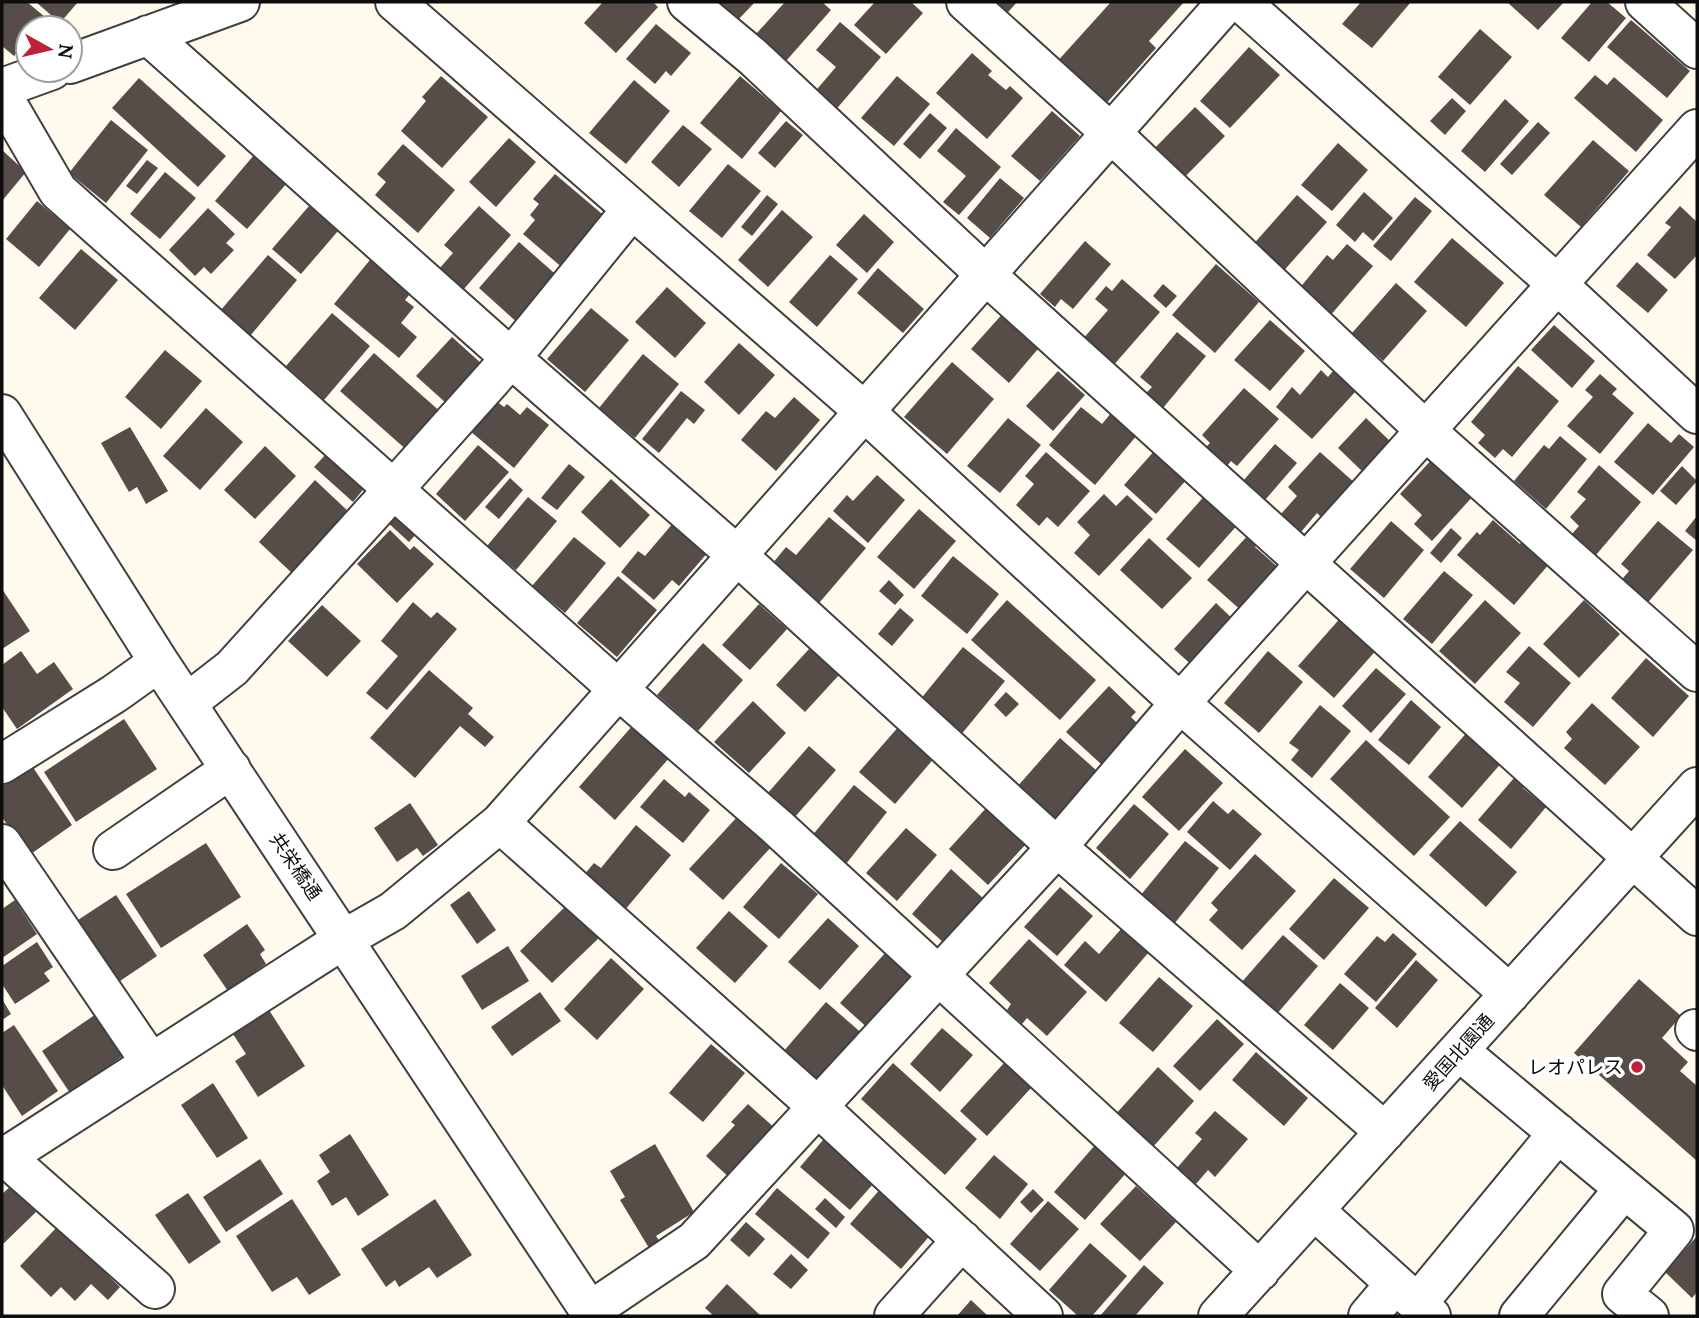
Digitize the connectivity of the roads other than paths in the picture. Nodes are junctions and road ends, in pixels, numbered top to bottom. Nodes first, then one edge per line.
1 (240, 2) edge
2 (395, 2) edge
3 (687, 2) edge
4 (966, 2) edge
5 (1227, 2) edge
6 (1241, 2) edge
7 (1645, 2) edge
8 (148, 35) junction
9 (1697, 49) edge
10 (84, 59) edge
11 (2, 94) edge
12 (1697, 129) edge
13 (1111, 133) junction
14 (632, 209) junction
15 (986, 275) junction
16 (1558, 285) junction
17 (511, 358) junction
18 (865, 412) junction
19 (2, 414) edge
20 (1697, 414) edge
21 (1425, 430) junction
22 (393, 490) junction
23 (738, 556) junction
24 (1306, 564) junction
25 (159, 662) junction
26 (1697, 671) edge
27 (619, 690) junction
28 (187, 703) junction
29 (1180, 703) junction
30 (2, 764) edge
31 (231, 769) junction
32 (1697, 787) edge
33 (500, 823) junction
34 (2, 844) edge
35 (1057, 846) junction
36 (113, 850) dead end
37 (1633, 858) junction
38 (1697, 916) edge
39 (344, 939) junction
40 (939, 975) junction
41 (1510, 994) junction
42 (1459, 1051) junction
43 (151, 1063) junction
44 (818, 1107) junction
45 (1385, 1132) junction
46 (1558, 1133) junction
47 (4, 1155) edge
48 (1624, 1189) junction
49 (1314, 1210) junction
50 (962, 1240) junction
51 (1260, 1271) junction
52 (155, 1289) dead end
53 (1414, 1301) edge
54 (1624, 1309) edge
55 (592, 1313) edge
56 (894, 1316) edge
57 (1043, 1316) edge
58 (1218, 1316) edge
59 (1368, 1316) edge
60 (1519, 1316) edge

1 - 8 street
2 - 14 street
3 - 15 street
4 - 13 street
5 - 13 street
6 - 16 street
7 - 9 street
8 - 10 street
8 - 17 street
11 - 22 street
12 - 16 street
13 - 15 street
13 - 21 street
14 - 17 street
14 - 18 street
15 - 18 street
15 - 24 street
16 - 20 street
16 - 21 street
17 - 22 street
17 - 23 street
18 - 23 street
18 - 29 street
19 - 25 street, 共栄橋通
21 - 24 street
21 - 26 street
22 - 27 street
22 - 28 street
23 - 27 street
23 - 35 street
24 - 29 street
24 - 37 street
25 - 28 street, 共栄橋通
25 - 30 street
27 - 33 street
27 - 40 street
28 - 31 street, 共栄橋通
29 - 35 street
29 - 41 street
31 - 36 street
31 - 39 street, 共栄橋通
32 - 37 street, 愛国北園通
33 - 39 street
33 - 44 street
34 - 43 street
35 - 40 street
35 - 45 street
37 - 38 street
37 - 41 street, 愛国北園通
39 - 43 street
39 - 55 street, 共栄橋通
40 - 44 street
40 - 51 street
41 - 42 street, 愛国北園通
42 - 45 street, 愛国北園通
42 - 46 street
43 - 47 street
44 - 50 street
44 - 55 street
45 - 49 street, 愛国北園通
46 - 48 street
46 - 53 street
47 - 52 street
48 - 54 street
48 - 60 street
49 - 51 street, 愛国北園通
49 - 53 street
50 - 56 street
50 - 57 street
51 - 58 street, 愛国北園通
53 - 59 street

